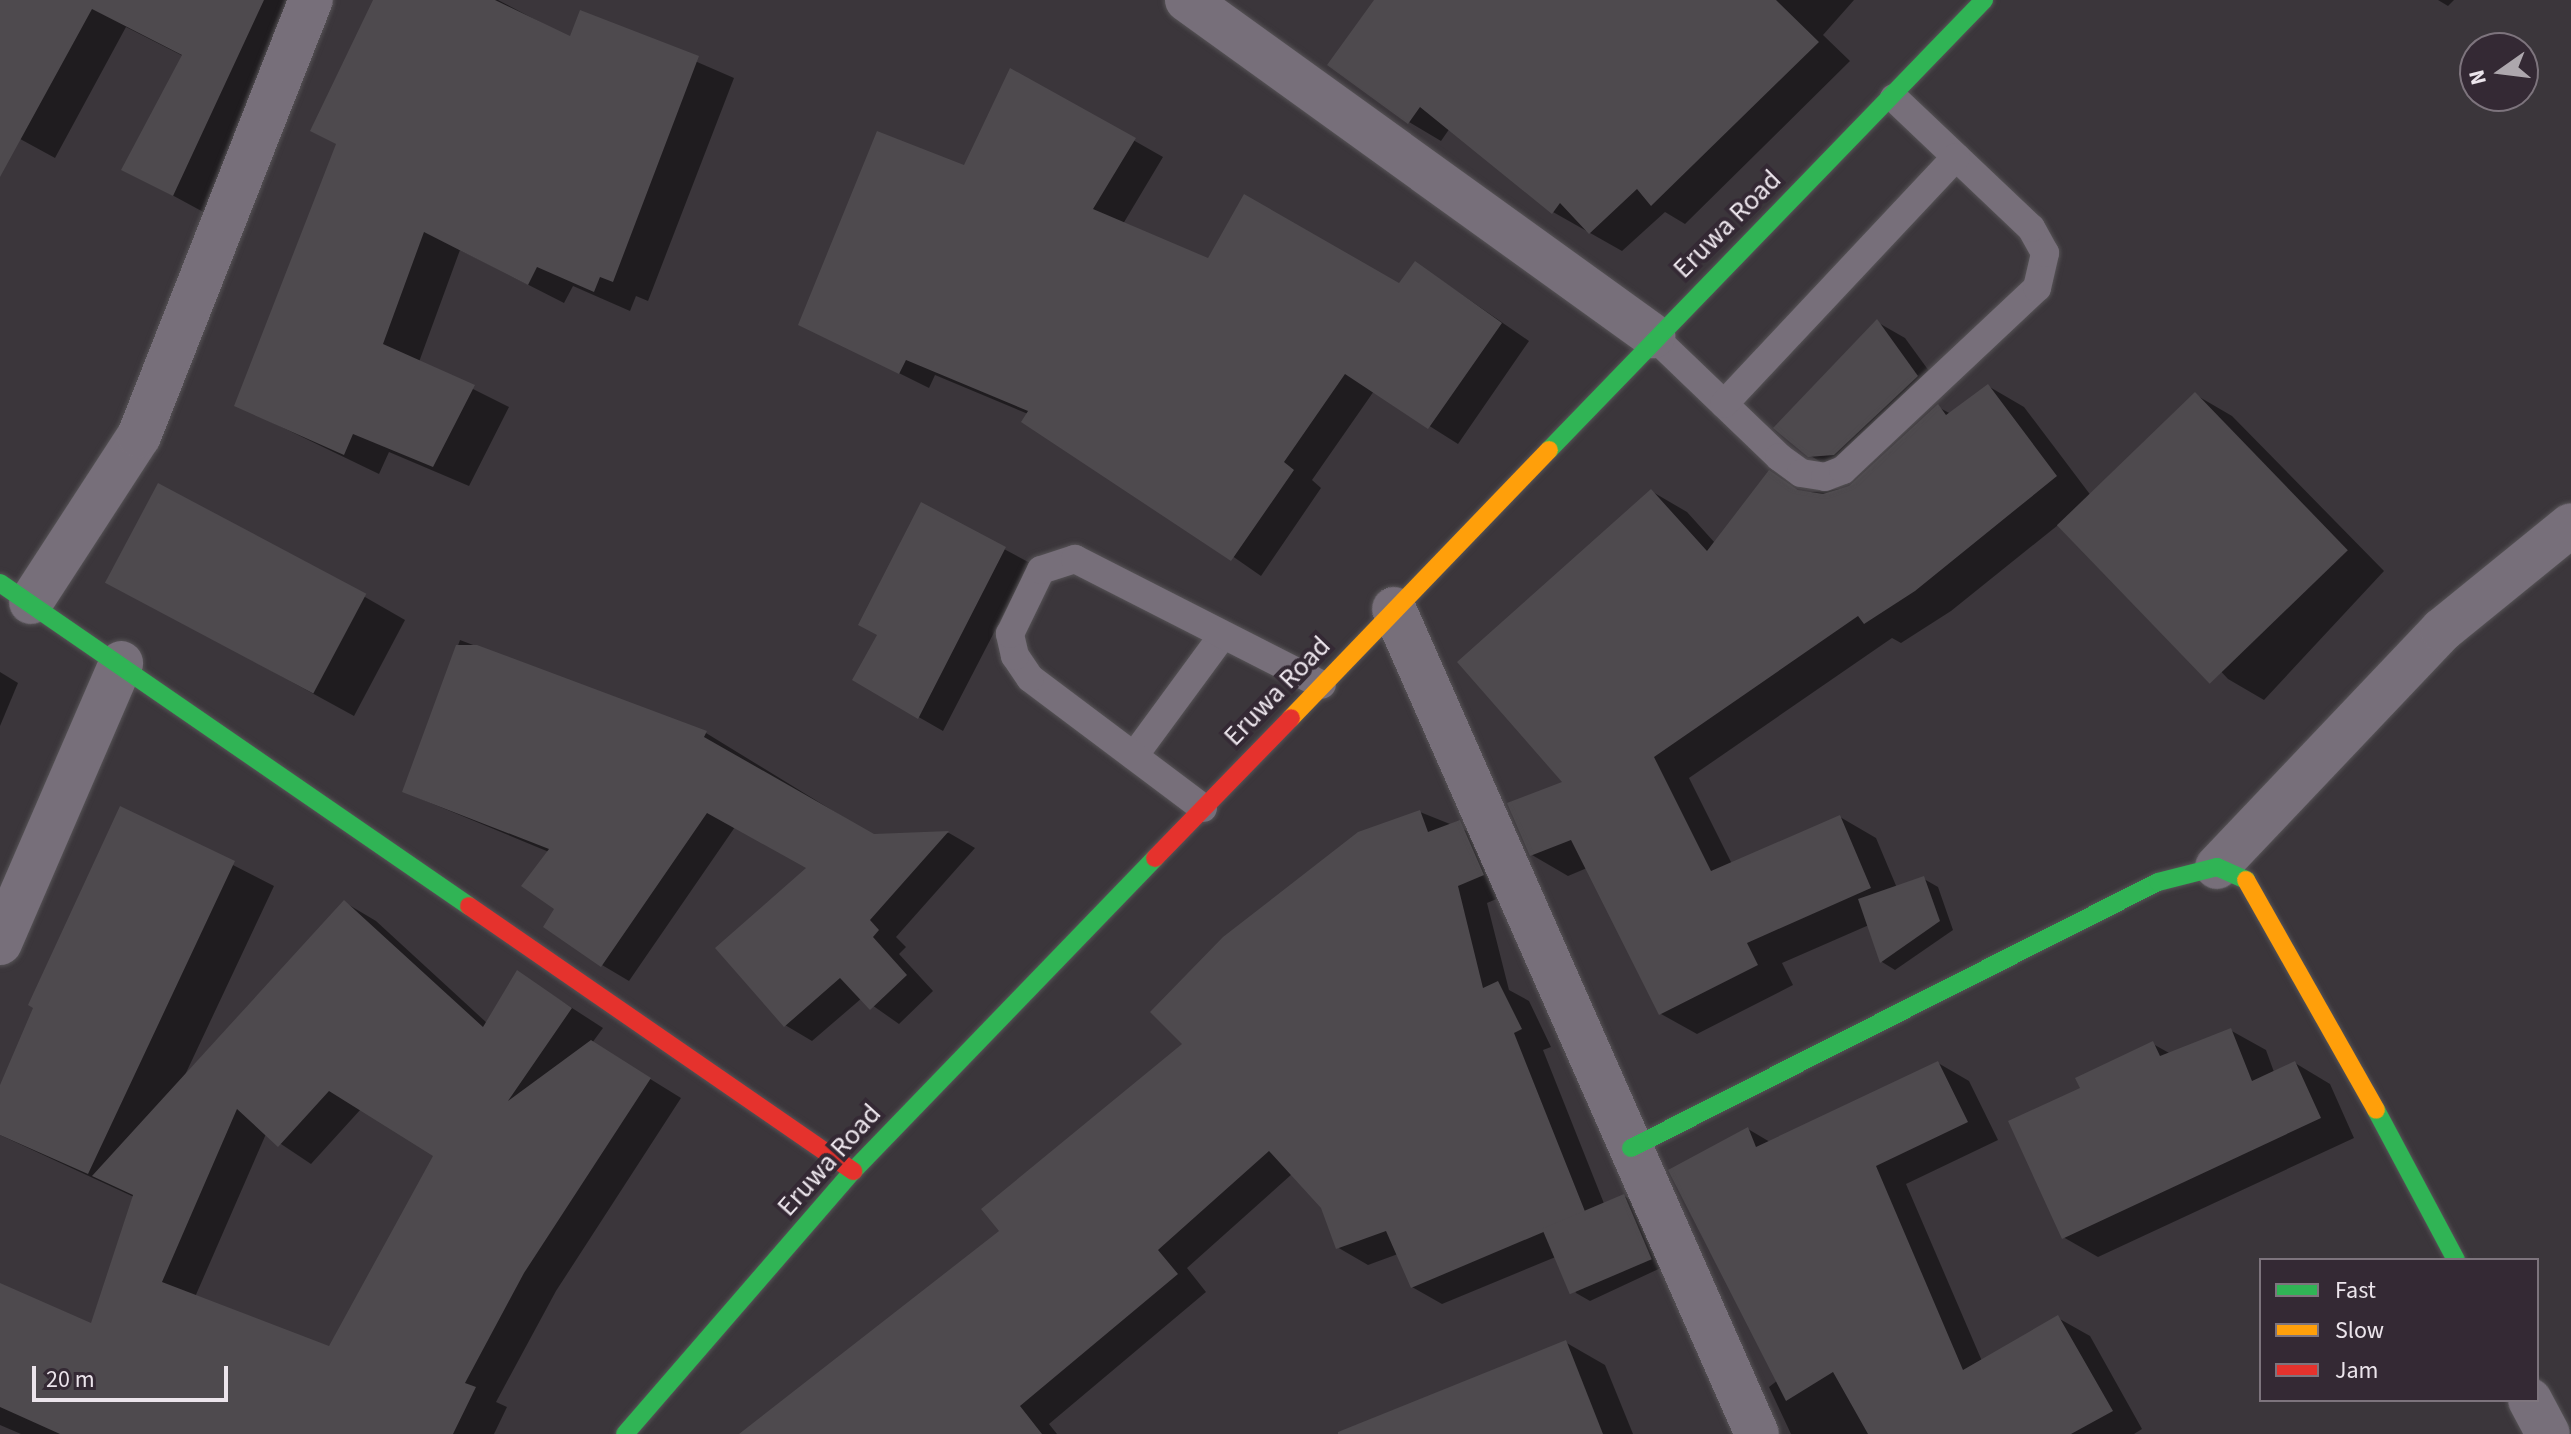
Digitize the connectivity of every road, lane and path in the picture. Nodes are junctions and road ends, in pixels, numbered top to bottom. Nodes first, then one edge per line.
1 (311, 0) edge
2 (1187, 0) edge
3 (1984, 0) edge
4 (1894, 98) junction
5 (1956, 157) junction
6 (1653, 336) junction
7 (1724, 404) junction
8 (2571, 525) edge
9 (16, 593) edge
10 (1394, 609) junction
11 (1223, 635) junction
12 (121, 663) junction
13 (1322, 685) junction
14 (1134, 756) junction
15 (1203, 808) junction
16 (2217, 867) junction
17 (0, 943) edge
18 (1631, 1148) junction
19 (853, 1171) junction
20 (2455, 1258) edge
21 (2531, 1402) edge
22 (625, 1434) edge
23 (1757, 1434) edge
24 (2548, 1434) edge

1 - 9 street
2 - 6 street
3 - 4 street, Eruwa Road
4 - 5 lane
4 - 6 street, Eruwa Road
5 - 7 lane
5 - 7 lane
6 - 7 lane
6 - 10 street, Eruwa Road
8 - 16 street
9 - 12 street
10 - 13 street, Eruwa Road
10 - 18 street
11 - 13 lane
11 - 14 lane
11 - 14 lane
12 - 17 street
12 - 19 street
13 - 15 street, Eruwa Road
14 - 15 lane
15 - 19 street, Eruwa Road
16 - 18 street
16 - 20 street
18 - 23 street
19 - 22 street, Eruwa Road
21 - 24 street

